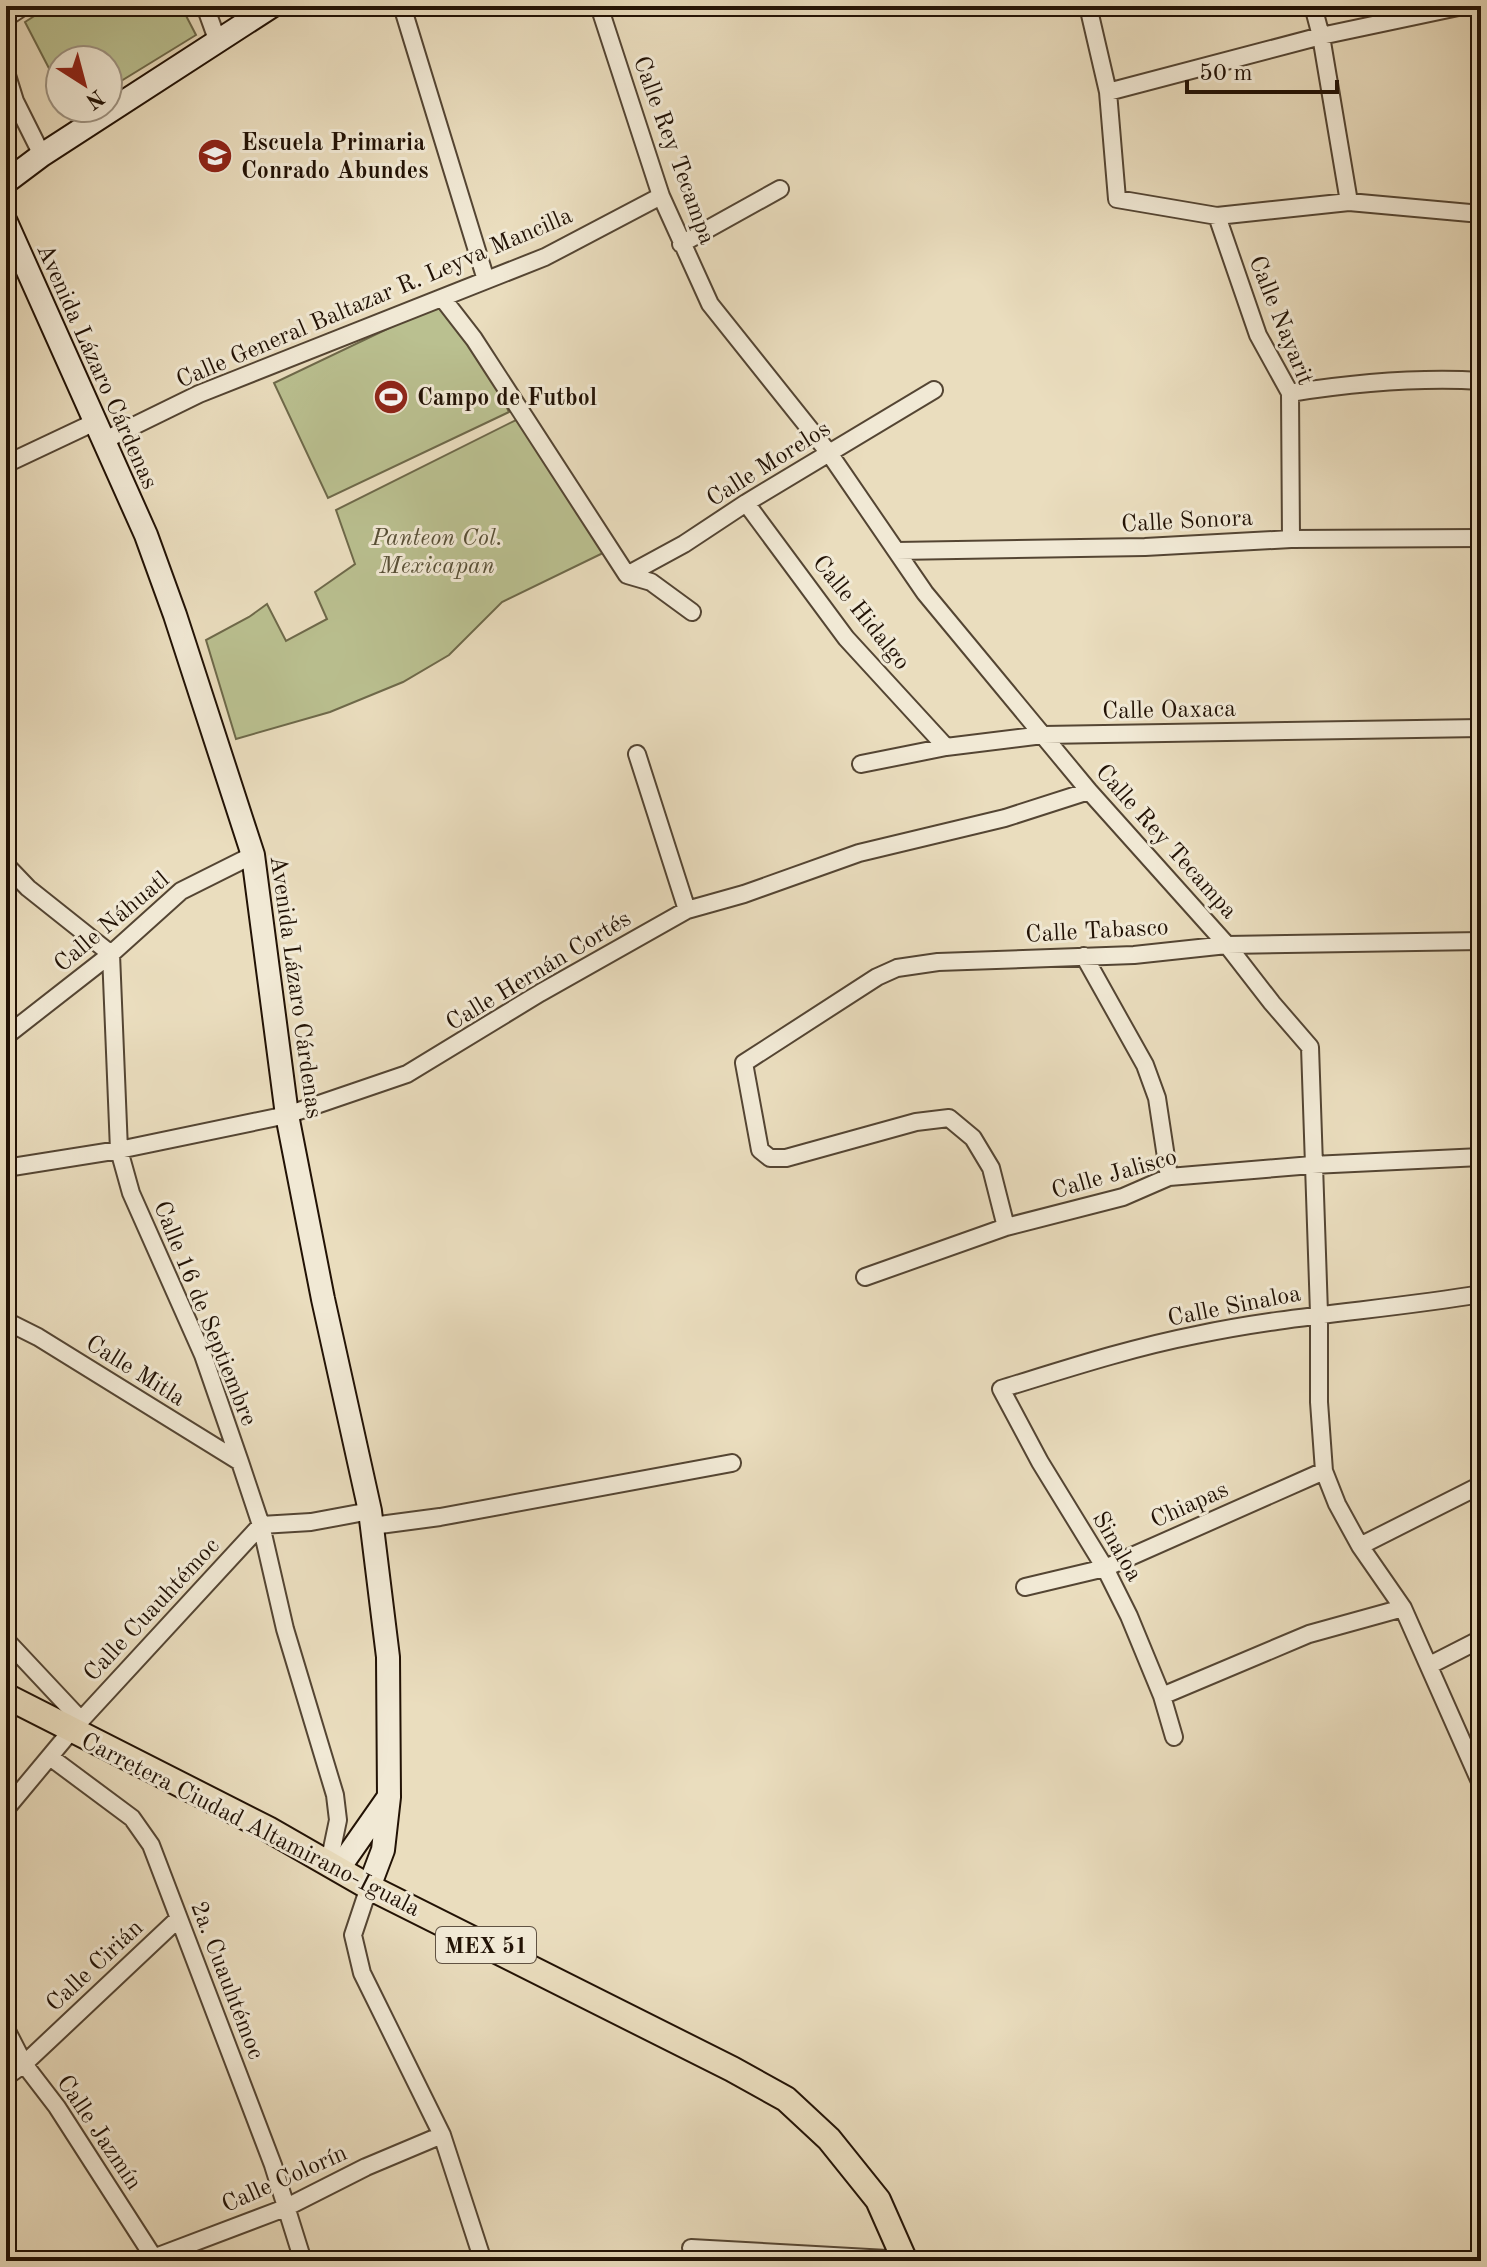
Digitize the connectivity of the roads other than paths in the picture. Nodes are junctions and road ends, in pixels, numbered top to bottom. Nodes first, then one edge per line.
1 (24, 6) edge
2 (205, 6) edge
3 (272, 6) edge
4 (402, 6) edge
5 (599, 6) edge
6 (1088, 6) edge
7 (1313, 6) edge
8 (1463, 6) edge
9 (6, 18) edge
10 (1321, 36) junction
11 (218, 42) junction
12 (6, 72) edge
13 (1108, 92) junction
14 (42, 155) junction
15 (6, 182) edge
16 (780, 189) dead end
17 (661, 196) junction
18 (1349, 202) junction
19 (1481, 214) edge
20 (1217, 216) junction
21 (6, 222) edge
22 (681, 244) junction
23 (486, 280) junction
24 (443, 299) junction
25 (1481, 381) edge
26 (934, 390) dead end
27 (1290, 393) junction
28 (100, 431) junction
29 (829, 453) junction
30 (6, 464) edge
31 (746, 503) junction
32 (1481, 538) edge
33 (1291, 539) junction
34 (896, 551) junction
35 (627, 575) junction
36 (692, 612) dead end
37 (1481, 728) edge
38 (1043, 735) junction
39 (946, 747) junction
40 (637, 754) dead end
41 (861, 764) dead end
42 (1089, 791) junction
43 (253, 855) junction
44 (6, 865) edge
45 (687, 910) junction
46 (1481, 941) edge
47 (1227, 945) junction
48 (111, 954) junction
49 (1084, 956) junction
50 (6, 1036) edge
51 (287, 1115) junction
52 (119, 1150) junction
53 (1481, 1157) edge
54 (1312, 1165) junction
55 (6, 1168) edge
56 (1169, 1177) junction
57 (1006, 1227) junction
58 (865, 1277) dead end
59 (1481, 1294) edge
60 (1319, 1313) junction
61 (6, 1321) edge
62 (1001, 1389) joint
63 (240, 1462) junction
64 (732, 1463) dead end
65 (1324, 1471) junction
66 (1481, 1485) edge
67 (371, 1519) junction
68 (261, 1525) junction
69 (1360, 1546) junction
70 (1105, 1568) junction
71 (1025, 1587) dead end
72 (1403, 1608) junction
73 (1481, 1639) edge
74 (6, 1640) edge
75 (1430, 1665) junction
76 (6, 1696) edge
77 (1162, 1696) junction
78 (76, 1726) junction
79 (1174, 1737) dead end
80 (50, 1757) junction
81 (1481, 1784) edge
82 (389, 1797) junction
83 (6, 1809) edge
84 (334, 1866) junction
85 (369, 1887) junction
86 (178, 1919) junction
87 (6, 2029) edge
88 (24, 2064) junction
89 (6, 2077) edge
90 (442, 2135) junction
91 (285, 2208) junction
92 (691, 2248) dead end
93 (152, 2260) edge
94 (303, 2261) edge
95 (483, 2261) edge
96 (905, 2261) edge

1 - 9 street
2 - 11 street
3 - 11 main road
4 - 23 street
5 - 17 street, Calle Rey Tecampa
6 - 13 street
7 - 10 street
8 - 10 street
10 - 13 street
10 - 18 street
11 - 14 main road
12 - 14 street
13 - 20 street
14 - 15 main road
16 - 22 street
17 - 22 street, Calle Rey Tecampa
17 - 23 street, Calle General Baltazar R. Leyva Mancilla
18 - 19 street
18 - 20 street
20 - 27 street, Calle Nayarit
21 - 28 main road, Avenida Lázaro Cárdenas
22 - 29 street, Calle Rey Tecampa
23 - 24 street, Calle General Baltazar R. Leyva Mancilla
24 - 28 street, Calle General Baltazar R. Leyva Mancilla
24 - 35 street
25 - 27 street
26 - 29 street, Calle Morelos
27 - 33 street, Calle Nayarit
28 - 30 street, Calle General Baltazar R. Leyva Mancilla
28 - 43 main road, Avenida Lázaro Cárdenas
29 - 31 street, Calle Morelos
29 - 34 street, Calle Rey Tecampa
31 - 35 street, Calle Morelos
31 - 39 street, Calle Hidalgo
32 - 33 street, Calle Sonora
33 - 34 street, Calle Sonora
34 - 38 street, Calle Rey Tecampa
35 - 36 street
37 - 38 street, Calle Oaxaca
38 - 39 street, Calle Oaxaca
38 - 42 street, Calle Rey Tecampa
39 - 41 street, Calle Oaxaca
40 - 45 street
42 - 45 street, Calle Hernán Cortés
42 - 47 street, Calle Rey Tecampa
43 - 48 street, Calle Náhuatl
43 - 51 main road, Avenida Lázaro Cárdenas
44 - 48 street
45 - 51 street, Calle Hernán Cortés
46 - 47 street, Calle Tabasco
47 - 49 street, Calle Tabasco
47 - 54 street, Calle Rey Tecampa
48 - 50 street, Calle Náhuatl
48 - 52 street, Calle 16 de Septiembre
49 - 56 street
49 - 57 street, Calle Tabasco
51 - 52 street, Calle Hernán Cortés
51 - 67 main road, Avenida Lázaro Cárdenas
52 - 55 street, Calle Hernán Cortés
52 - 63 street, Calle 16 de Septiembre
53 - 54 street, Calle Jalisco
54 - 56 street, Calle Jalisco
54 - 60 street, Calle Rey Tecampa
56 - 57 street, Calle Jalisco
57 - 58 street, Calle Jalisco
59 - 60 street, Calle Sinaloa
60 - 62 street, Calle Sinaloa
60 - 65 street, Calle Rey Tecampa
61 - 63 street, Calle Mitla
62 - 70 street, Sinaloa
63 - 68 street, Calle 16 de Septiembre
64 - 67 street
65 - 69 street, Calle Rey Tecampa
65 - 70 street, Chiapas
66 - 69 street
67 - 68 street
67 - 82 main road, Avenida Lázaro Cárdenas
68 - 78 street, Calle Cuauhtémoc
68 - 84 street, Calle 16 de Septiembre
69 - 72 street, Calle Rey Tecampa
70 - 71 street, Chiapas
70 - 77 street, Sinaloa
72 - 75 street, Calle Rey Tecampa
72 - 77 street
73 - 75 street
74 - 78 street
75 - 81 street, Calle Rey Tecampa
76 - 78 main road, Carretera Ciudad Altamirano-Iguala / MEX 51
77 - 79 street, Sinaloa
78 - 80 street, Calle Cuauhtémoc
78 - 84 main road, Carretera Ciudad Altamirano-Iguala / MEX 51
80 - 83 street, Calle Cuauhtémoc
80 - 86 street, 2a. Cuauhtémoc
82 - 84 main road
82 - 85 main road, Avenida Lázaro Cárdenas
84 - 85 main road, Carretera Ciudad Altamirano-Iguala / MEX 51
85 - 90 street
85 - 96 main road, Carretera Ciudad Altamirano-Iguala / MEX 51
86 - 88 street, Calle Cirián
86 - 91 street, 2a. Cuauhtémoc
87 - 88 street, Calle Jazmín
88 - 89 street, Calle Cirián
88 - 93 street, Calle Jazmín
90 - 91 street, Calle Colorín
90 - 95 street
91 - 93 street, Calle Colorín
91 - 94 street, 2a. Cuauhtémoc
92 - 96 street

